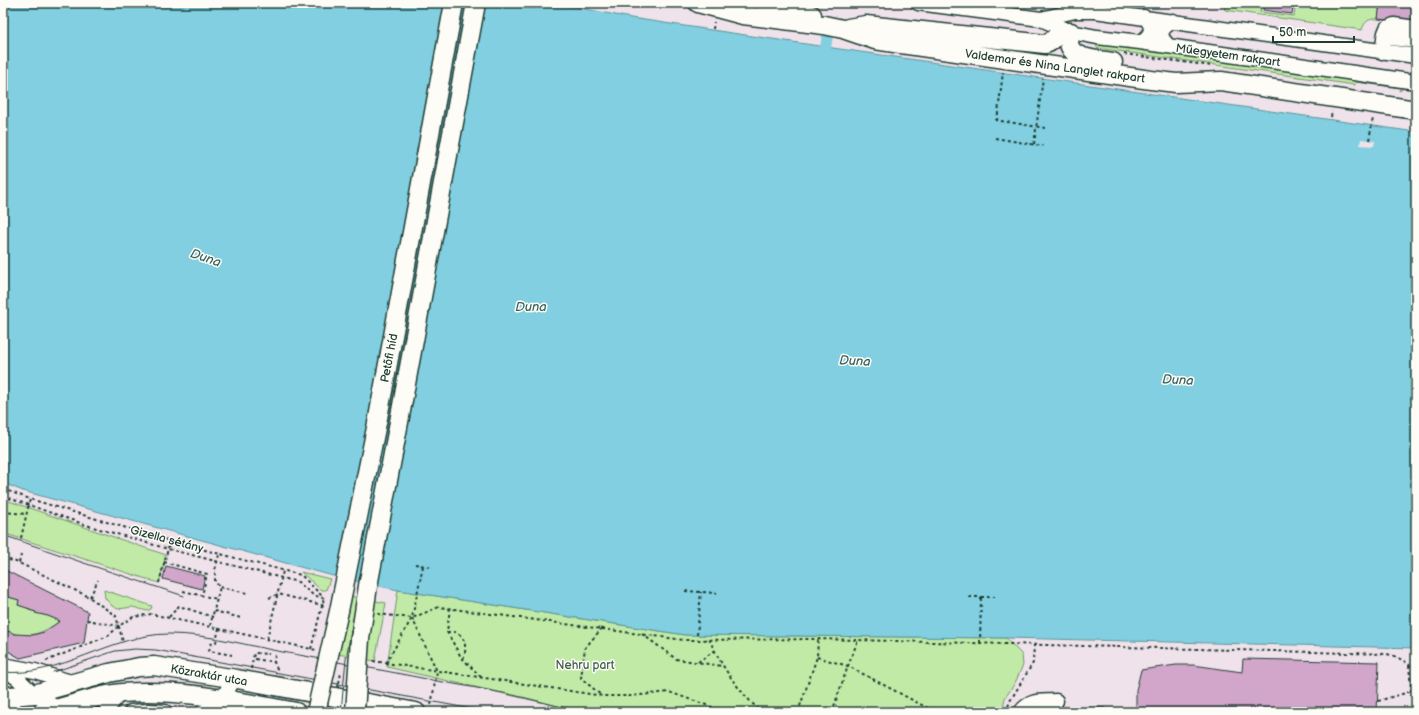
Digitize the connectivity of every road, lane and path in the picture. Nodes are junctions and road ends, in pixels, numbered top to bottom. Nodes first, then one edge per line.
1 (454, 3) edge
2 (476, 3) edge
3 (698, 3) edge
4 (766, 3) edge
5 (918, 3) edge
6 (942, 5) edge
7 (1076, 7) edge
8 (1144, 17) junction
9 (1041, 20) junction
10 (1173, 21) junction
11 (1416, 28) edge
12 (843, 29) junction
13 (1072, 32) junction
14 (1384, 37) junction
15 (1416, 41) edge
16 (1140, 42) junction
17 (1169, 46) junction
18 (1382, 52) junction
19 (1416, 56) edge
20 (1004, 68) dead end
21 (1044, 72) dead end
22 (1221, 81) junction
23 (1416, 82) edge
24 (1416, 110) edge
25 (1374, 112) dead end
26 (1036, 126) junction
27 (1045, 128) dead end
28 (994, 138) dead end
29 (1370, 140) dead end
30 (1034, 144) junction
31 (1042, 146) dead end
32 (3, 489) edge
33 (3, 496) edge
34 (30, 499) junction
35 (29, 505) junction
36 (3, 512) edge
37 (26, 514) junction
38 (21, 538) dead end
39 (170, 541) junction
40 (168, 549) junction
41 (21, 555) dead end
42 (219, 555) junction
43 (3, 558) edge
44 (164, 562) junction
45 (218, 562) junction
46 (19, 563) junction
47 (160, 564) dead end
48 (415, 564) dead end
49 (163, 565) junction
50 (423, 566) junction
51 (430, 567) dead end
52 (283, 571) junction
53 (282, 578) junction
54 (98, 580) dead end
55 (159, 583) dead end
56 (220, 587) junction
57 (183, 591) dead end
58 (685, 591) dead end
59 (701, 592) junction
60 (717, 593) dead end
61 (247, 594) dead end
62 (278, 594) junction
63 (202, 596) junction
64 (89, 597) junction
65 (969, 597) dead end
66 (982, 597) junction
67 (995, 597) dead end
68 (269, 598) dead end
69 (324, 598) junction
70 (217, 600) junction
71 (322, 606) junction
72 (450, 608) junction
73 (214, 610) junction
74 (169, 617) junction
75 (213, 617) junction
76 (241, 618) dead end
77 (412, 618) junction
78 (87, 620) dead end
79 (119, 626) junction
80 (219, 628) dead end
81 (602, 628) junction
82 (447, 632) junction
83 (641, 634) junction
84 (697, 635) dead end
85 (708, 639) junction
86 (818, 639) junction
87 (267, 640) dead end
88 (858, 640) junction
89 (123, 642) dead end
90 (980, 643) junction
91 (1034, 645) junction
92 (311, 649) dead end
93 (714, 651) junction
94 (270, 654) dead end
95 (232, 655) dead end
96 (275, 655) dead end
97 (817, 657) junction
98 (255, 659) dead end
99 (463, 659) junction
100 (43, 662) dead end
101 (274, 662) junction
102 (698, 662) junction
103 (386, 663) dead end
104 (1409, 664) junction
105 (3, 665) edge
106 (722, 666) junction
107 (848, 666) junction
108 (3, 668) edge
109 (437, 671) junction
110 (1416, 671) edge
111 (341, 673) dead end
112 (244, 675) junction
113 (276, 676) dead end
114 (483, 678) junction
115 (74, 683) junction
116 (338, 687) dead end
117 (1411, 690) junction
118 (1416, 690) edge
119 (120, 693) junction
120 (34, 694) junction
121 (3, 696) edge
122 (603, 696) junction
123 (1378, 700) dead end
124 (1056, 701) dead end
125 (3, 705) edge
126 (226, 706) edge
127 (256, 709) edge
128 (423, 709) edge
129 (392, 710) edge
130 (1023, 710) edge
131 (56, 711) edge
132 (15, 712) edge
133 (105, 712) edge
134 (132, 712) edge
135 (165, 712) edge
136 (203, 712) edge
137 (296, 712) edge
138 (316, 712) edge
139 (355, 712) edge
140 (726, 712) edge
141 (761, 712) edge
142 (798, 712) edge
143 (832, 712) edge
144 (935, 712) edge
145 (1006, 712) edge
146 (1413, 712) edge

1 - 138 main road, Petőfi híd, bridge
2 - 139 main road, Petőfi híd, bridge
3 - 12 main road, Valdemar és Nina Langlet rakpart
4 - 12 main road
5 - 6 street, Műegyetem rakpart
6 - 9 street, Műegyetem rakpart
7 - 8 street, Műegyetem rakpart
7 - 9 street, Műegyetem rakpart
7 - 13 street
8 - 10 street, Műegyetem rakpart
8 - 16 street
9 - 13 street, Műegyetem rakpart
10 - 17 street
10 - 18 street, Műegyetem rakpart
11 - 14 street
12 - 13 main road
12 - 22 main road, Valdemar és Nina Langlet rakpart
13 - 16 street, Műegyetem rakpart
13 - 22 main road
14 - 15 street
14 - 18 street
16 - 17 street, Műegyetem rakpart
17 - 23 street, Műegyetem rakpart
18 - 19 street, Műegyetem rakpart
20 - 26 path
21 - 26 path
22 - 24 main road, Valdemar és Nina Langlet rakpart
25 - 29 path
26 - 27 path
26 - 30 path
28 - 30 path
30 - 31 path
32 - 34 path
33 - 35 path, Gizella sétány
34 - 35 path
34 - 39 path
35 - 37 path
35 - 40 path, Gizella sétány
36 - 37 path
37 - 38 path
39 - 40 path
39 - 42 path
40 - 44 path
40 - 45 path, Gizella sétány
41 - 46 path
42 - 45 path
42 - 52 path
43 - 46 path
44 - 49 path
44 - 63 path
45 - 53 path, Gizella sétány
45 - 56 path
46 - 64 path
47 - 49 path
48 - 50 path
49 - 55 path
50 - 51 path
50 - 77 path
52 - 53 path
52 - 69 path
53 - 62 path
53 - 69 path, Gizella sétány
54 - 64 path
56 - 61 path
56 - 70 path
57 - 63 path
58 - 59 path
59 - 60 path
59 - 84 path
62 - 68 path
62 - 71 path
62 - 87 path
63 - 70 path
64 - 79 path
65 - 66 path
66 - 67 path
66 - 90 path
69 - 71 path
70 - 73 path
71 - 92 path
72 - 77 path
72 - 81 path
72 - 82 path
73 - 75 path
73 - 76 path
74 - 75 path
74 - 75 path
74 - 79 path
77 - 103 path
77 - 109 path
78 - 79 path
79 - 89 path
79 - 100 path
80 - 95 path
81 - 83 path
81 - 122 path
82 - 99 path
82 - 99 path
83 - 85 path
83 - 102 path
85 - 86 path
85 - 93 path
86 - 88 path
86 - 97 path
88 - 90 path
88 - 107 path
90 - 91 path
91 - 104 path
91 - 145 path
93 - 102 path
93 - 106 path
94 - 112 path
96 - 101 path
97 - 107 path
97 - 142 path
98 - 101 path
99 - 114 path
101 - 113 path
102 - 106 path
104 - 110 path
104 - 117 path
105 - 115 street
106 - 141 path
107 - 143 path
107 - 144 path
108 - 120 street
109 - 114 path
109 - 128 path
111 - 116 path
112 - 115 main road, Közraktár utca
112 - 126 main road
112 - 129 main road, Közraktár utca
114 - 122 path
115 - 120 main road, Közraktár utca
117 - 118 path
117 - 123 path
117 - 146 path
119 - 126 main road, Közraktár utca
119 - 131 main road, Közraktár utca
119 - 133 street
120 - 121 main road, Közraktár utca
120 - 131 street
122 - 140 path
124 - 130 street
125 - 132 main road
126 - 127 main road, Közraktár utca
126 - 136 street
127 - 137 main road, Közraktár utca
128 - 129 main road, Közraktár utca
134 - 135 street

